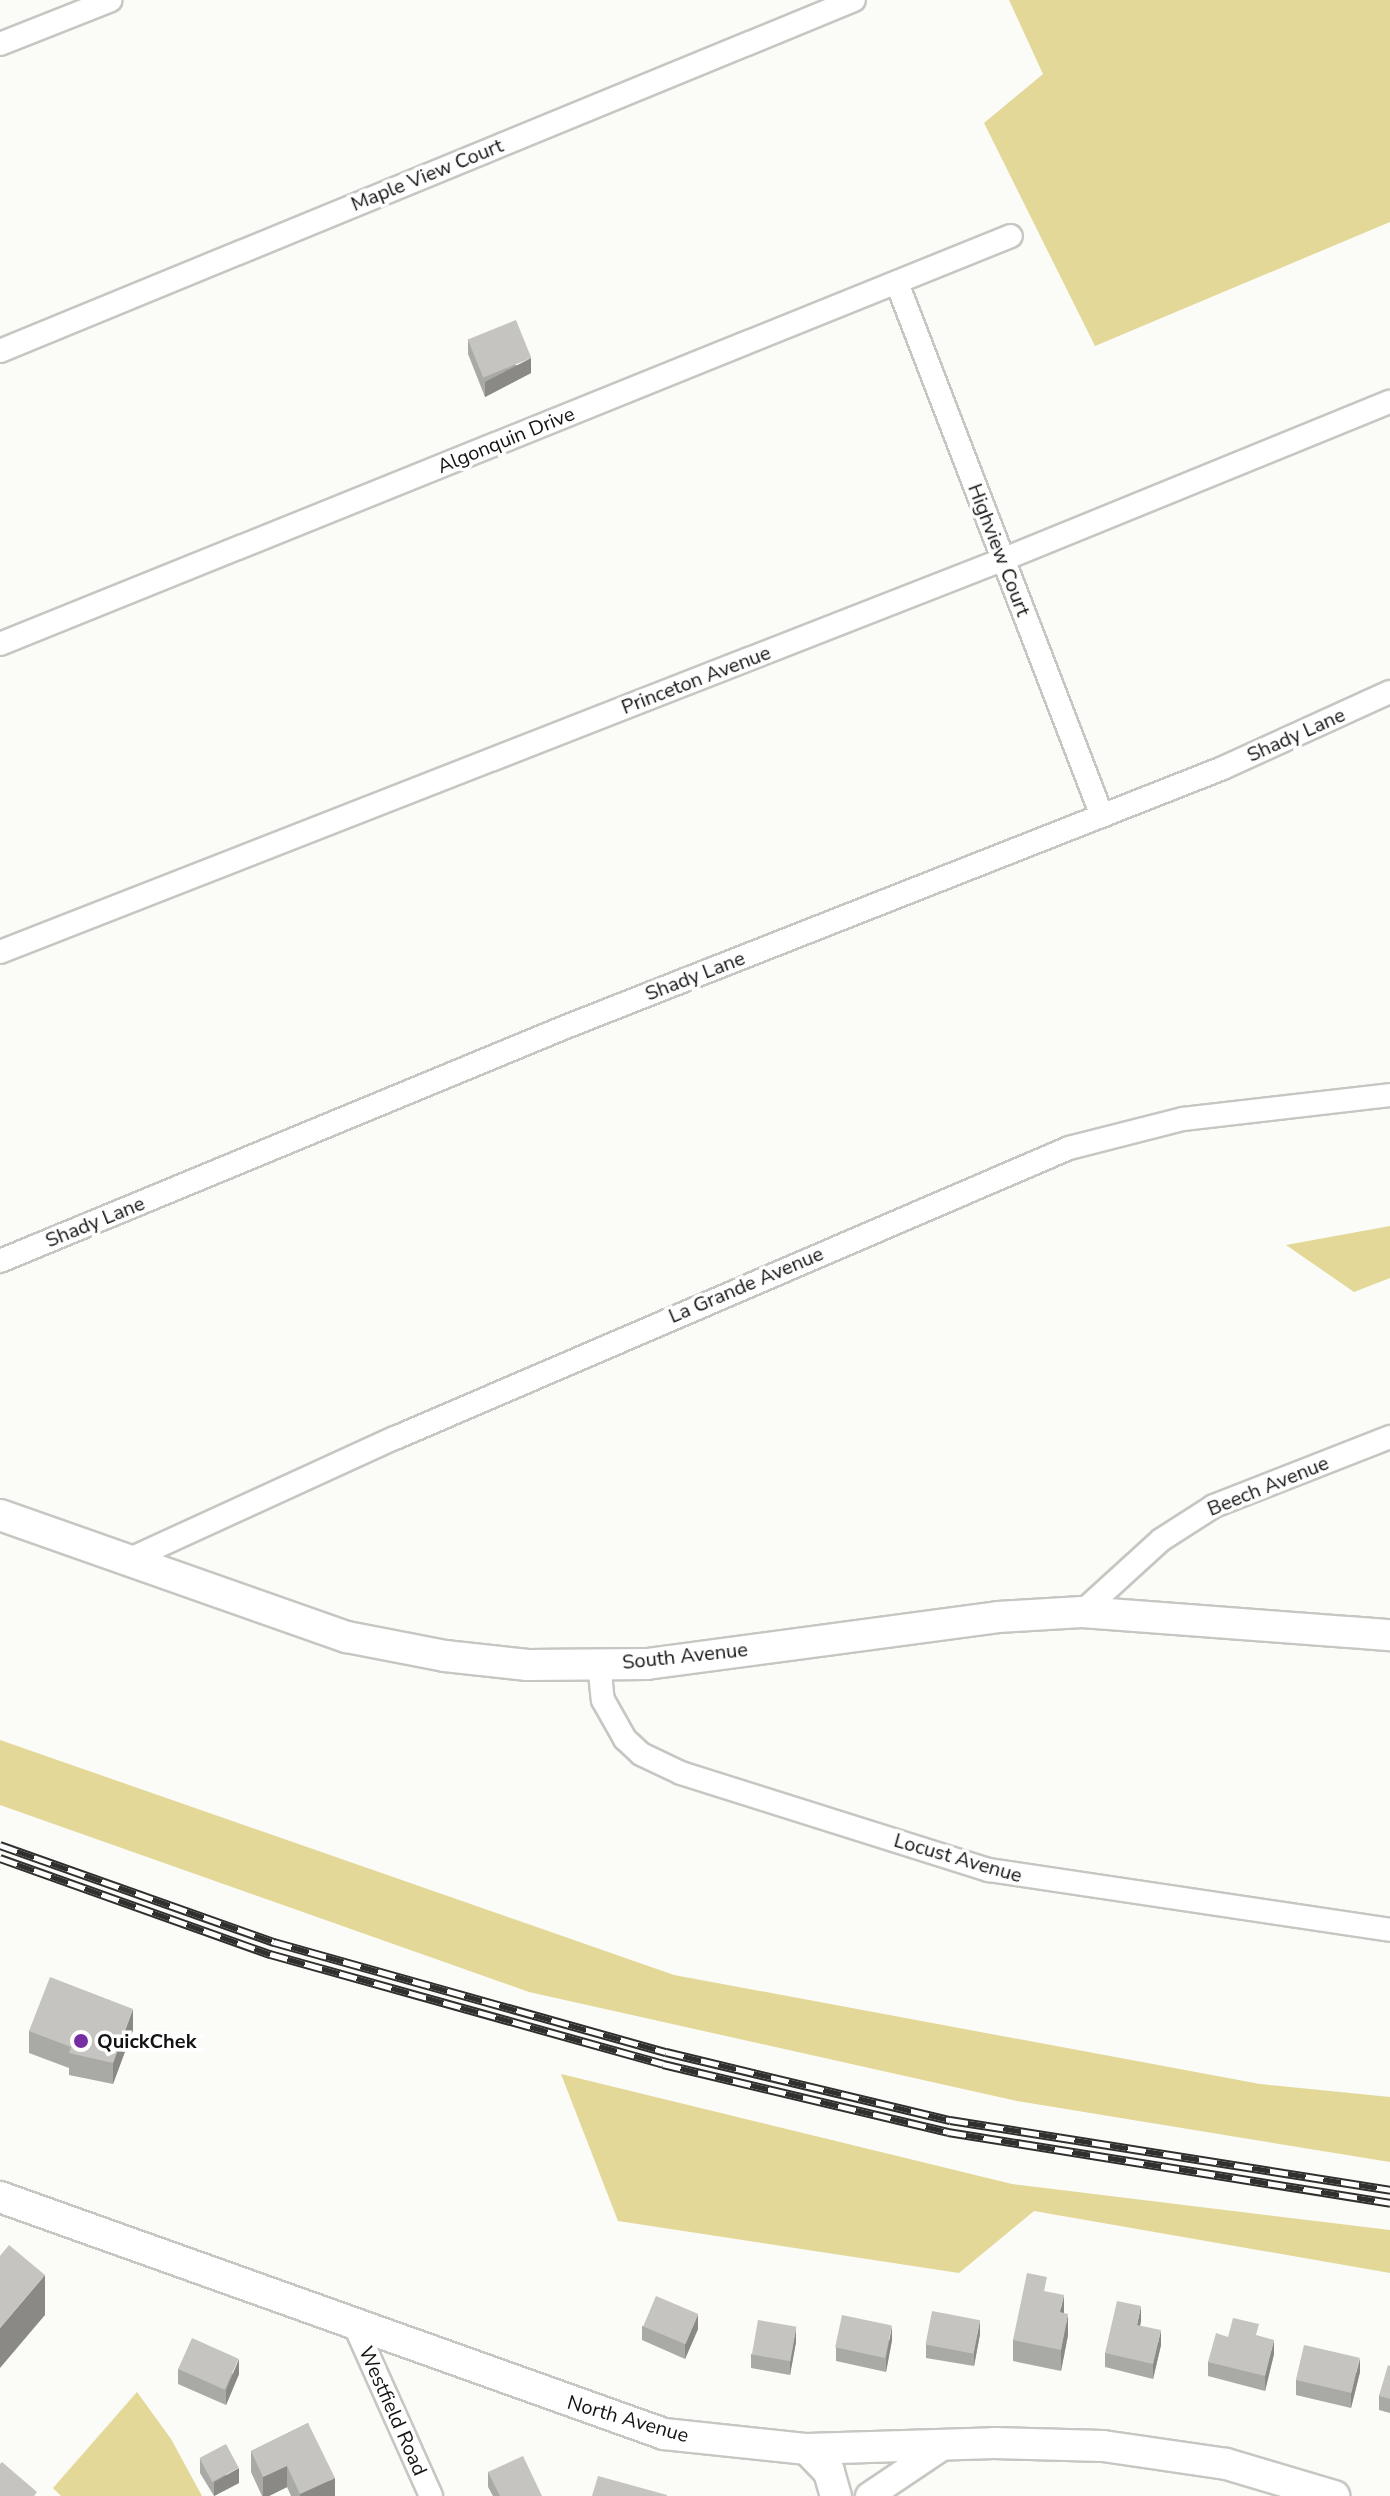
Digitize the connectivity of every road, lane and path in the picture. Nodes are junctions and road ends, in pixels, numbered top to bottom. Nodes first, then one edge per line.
1 (111, 0) edge
2 (854, 0) edge
3 (0, 44) edge
4 (1011, 236) dead end
5 (897, 283) junction
6 (0, 351) edge
7 (1390, 402) edge
8 (1002, 560) junction
9 (0, 644) edge
10 (1390, 692) edge
11 (1102, 816) junction
12 (0, 952) edge
13 (1390, 1095) edge
14 (0, 1261) edge
15 (1390, 1437) edge
16 (0, 1515) edge
17 (128, 1560) junction
18 (1082, 1612) junction
19 (1390, 1635) edge
20 (599, 1664) junction
21 (1390, 1930) edge
22 (0, 2197) edge
23 (355, 2326) junction
24 (945, 2445) junction
25 (807, 2449) junction
26 (431, 2496) edge
27 (836, 2496) edge
28 (869, 2496) edge
29 (1334, 2496) edge

1 - 3 street
2 - 6 street, Maple View Court
4 - 5 street, Algonquin Drive
5 - 8 street, Highview Court
5 - 9 street, Algonquin Drive
7 - 8 street, Princeton Avenue
8 - 11 street, Highview Court
8 - 12 street, Princeton Avenue
10 - 11 street, Shady Lane
11 - 14 street, Shady Lane
13 - 17 street, La Grande Avenue
15 - 18 street, Beech Avenue
16 - 17 main road, South Avenue
17 - 20 main road, South Avenue
18 - 19 main road, South Avenue
18 - 20 main road, South Avenue
20 - 21 street, Locust Avenue
22 - 23 main road, North Avenue
23 - 25 main road, North Avenue
23 - 26 street, Westfield Road
24 - 25 main road, North Avenue
24 - 28 street
24 - 29 main road, North Avenue
25 - 27 main road

